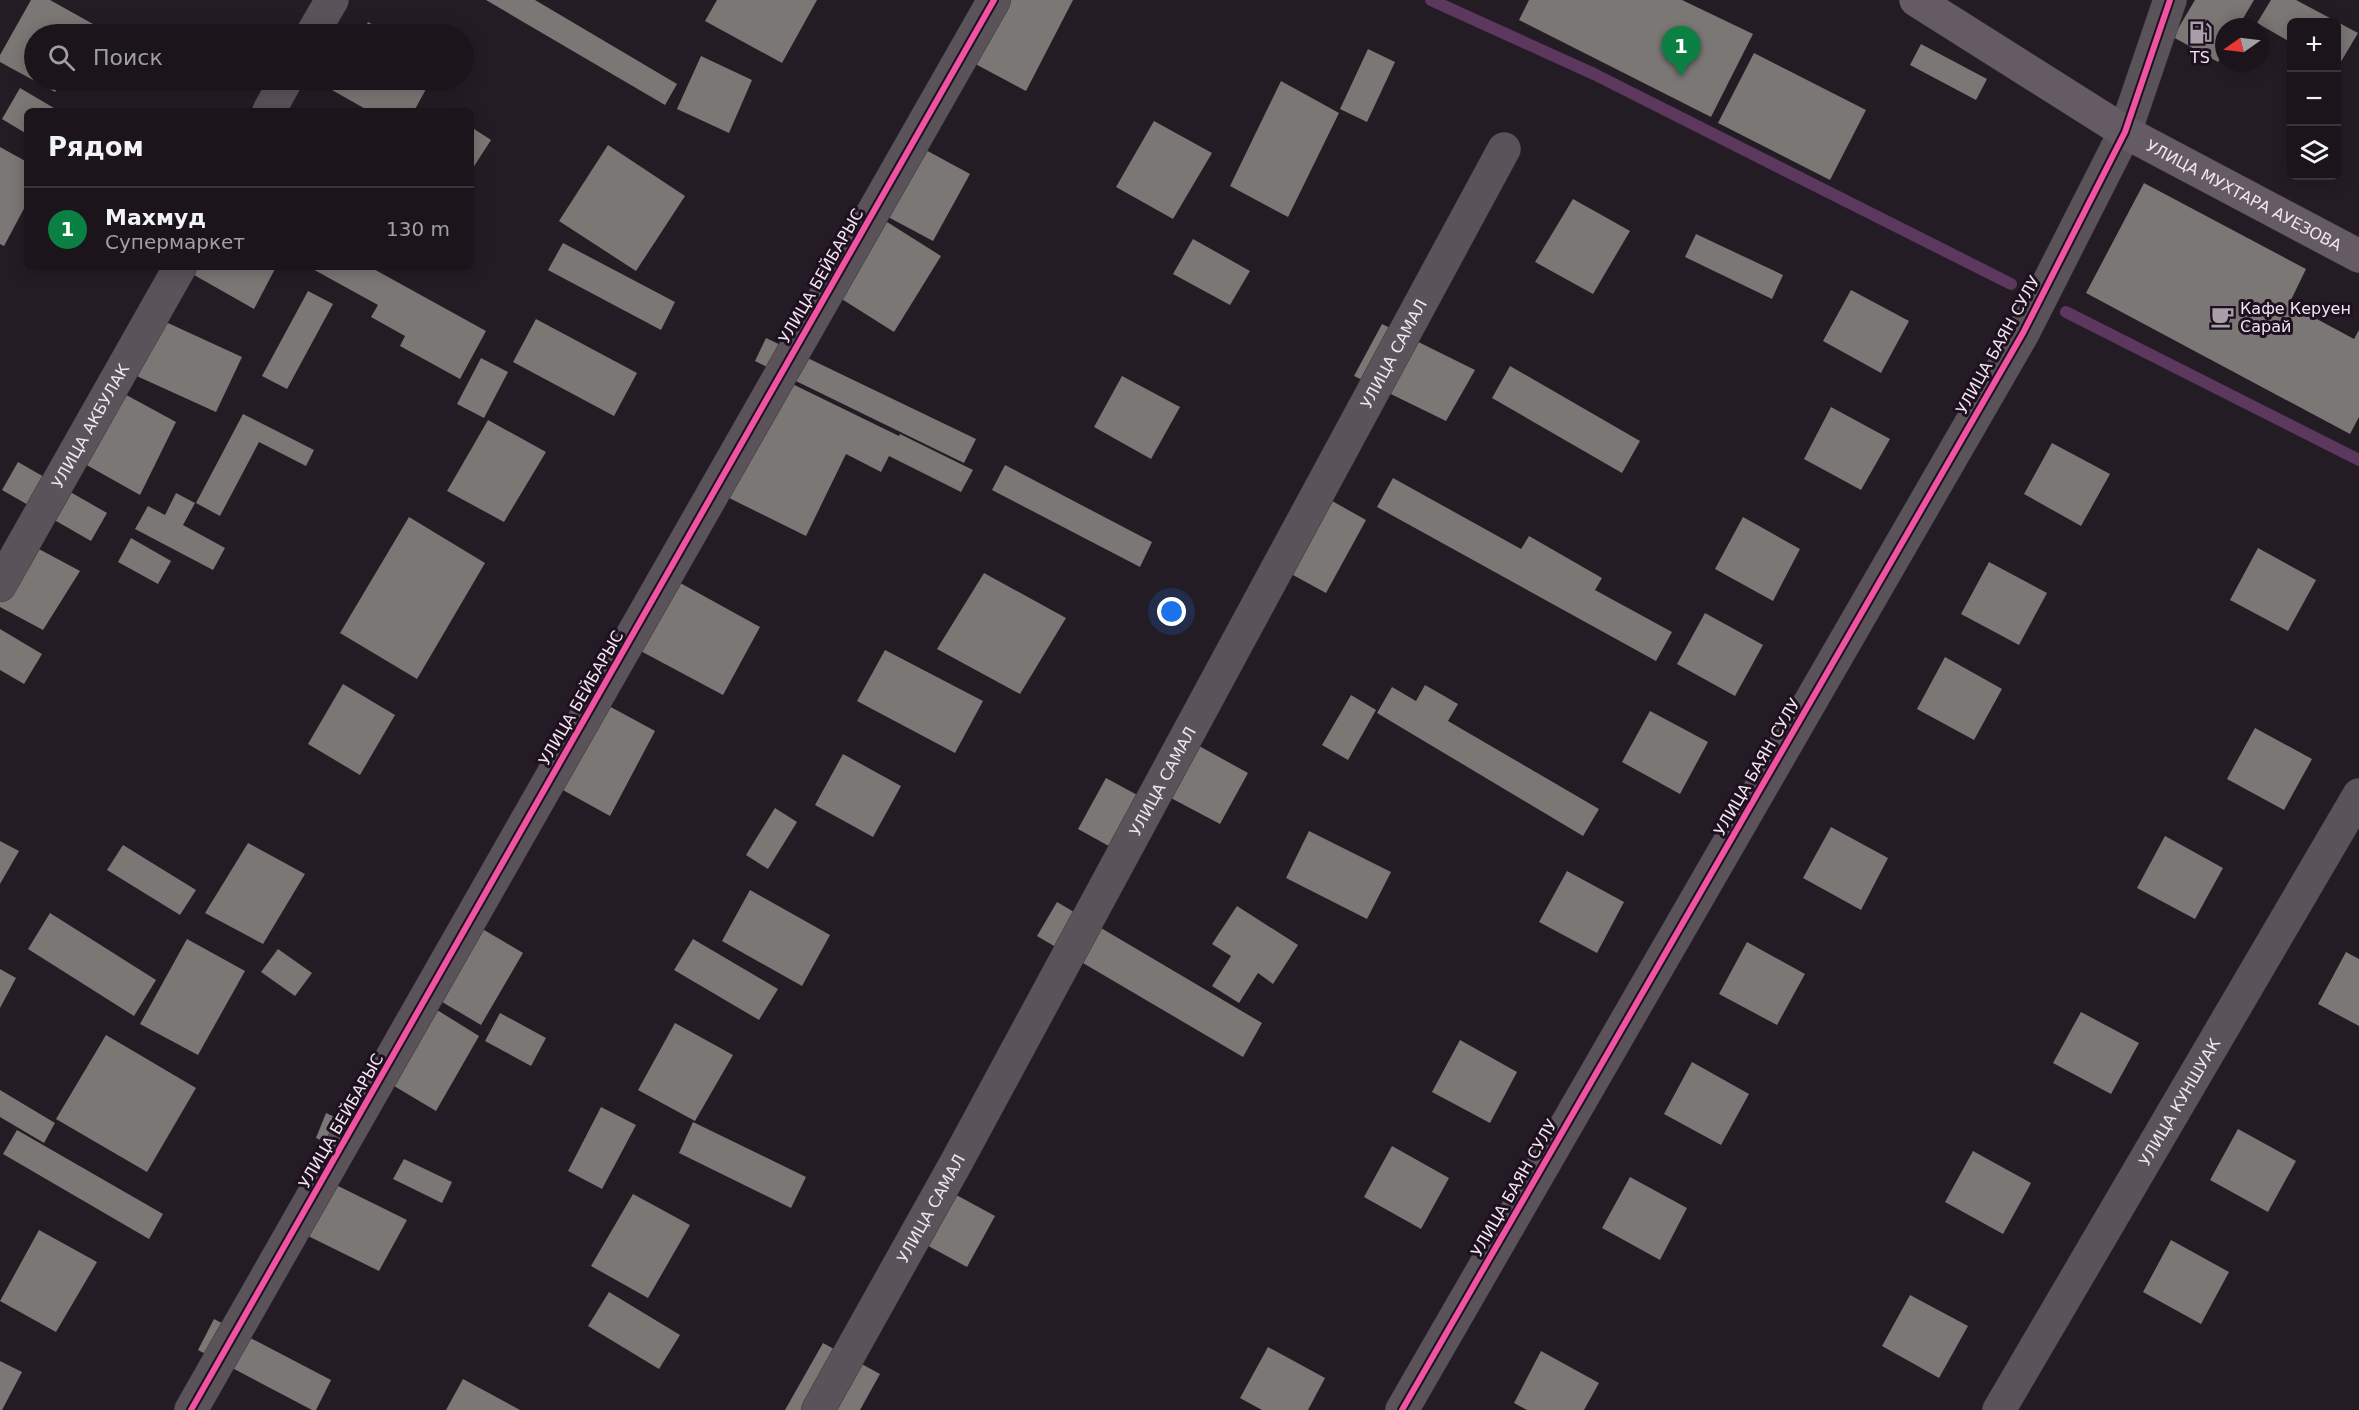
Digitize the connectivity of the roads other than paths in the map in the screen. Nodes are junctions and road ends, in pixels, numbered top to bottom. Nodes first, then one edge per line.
1 (332, 0) edge
2 (994, 0) edge
3 (1916, 0) edge
4 (2170, 0) edge
5 (318, 24) edge
6 (281, 90) edge
7 (271, 108) edge
8 (2125, 132) junction
9 (1504, 149) dead end
10 (2359, 256) edge
11 (178, 270) edge
12 (0, 585) edge
13 (2359, 795) edge
14 (192, 1410) edge
15 (818, 1410) edge
16 (1402, 1410) edge
17 (1999, 1410) edge

1 - 5 street
2 - 14 street, УЛИЦА БЕЙБАРЫС
3 - 8 main road, УЛИЦА МУХТАРА АУЕЗОВА
4 - 8 street, УЛИЦА БАЯН СУЛУ
6 - 7 street
8 - 10 main road, УЛИЦА МУХТАРА АУЕЗОВА
8 - 16 street, УЛИЦА БАЯН СУЛУ
9 - 15 street, УЛИЦА САМАЛ
11 - 12 street, УЛИЦА АКБУЛАК
13 - 17 street, УЛИЦА КУНШУАК

